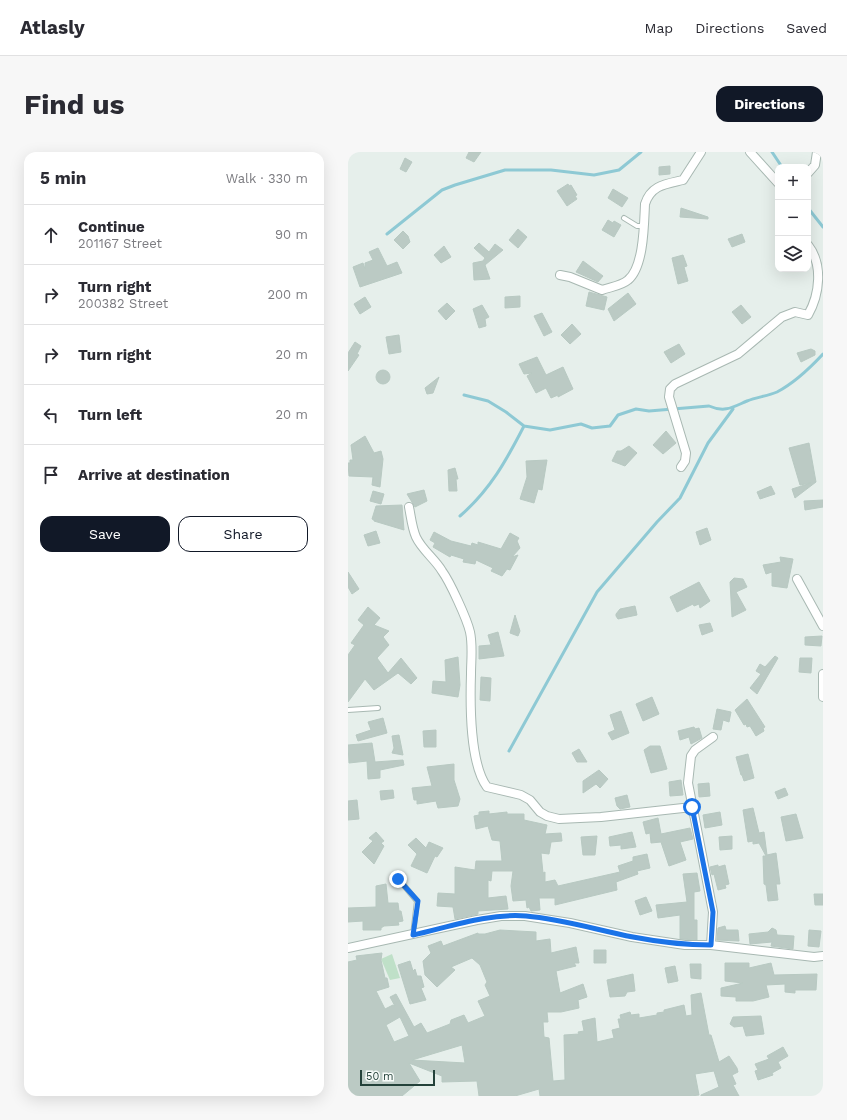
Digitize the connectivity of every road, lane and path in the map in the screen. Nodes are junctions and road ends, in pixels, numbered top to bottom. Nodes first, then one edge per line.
1 (701, 152) edge
2 (750, 152) edge
3 (817, 152) edge
4 (811, 169) edge
5 (775, 180) edge
6 (624, 218) dead end
7 (643, 226) junction
8 (811, 248) edge
9 (560, 274) dead end
10 (680, 467) dead end
11 (409, 507) dead end
12 (797, 579) dead end
13 (823, 626) edge
14 (823, 674) edge
15 (823, 697) edge
16 (378, 708) dead end
17 (348, 710) edge
18 (713, 737) dead end
19 (692, 807) junction
20 (396, 876) dead end
21 (413, 935) junction
22 (711, 945) junction
23 (348, 948) edge
24 (823, 956) edge

1 - 7 street
2 - 5 street
3 - 4 street
6 - 7 lane
7 - 9 street
8 - 10 street
11 - 19 street
12 - 13 street
14 - 15 street
16 - 17 lane
18 - 19 street
19 - 22 street
20 - 21 lane
21 - 22 street
21 - 23 street
22 - 24 street

